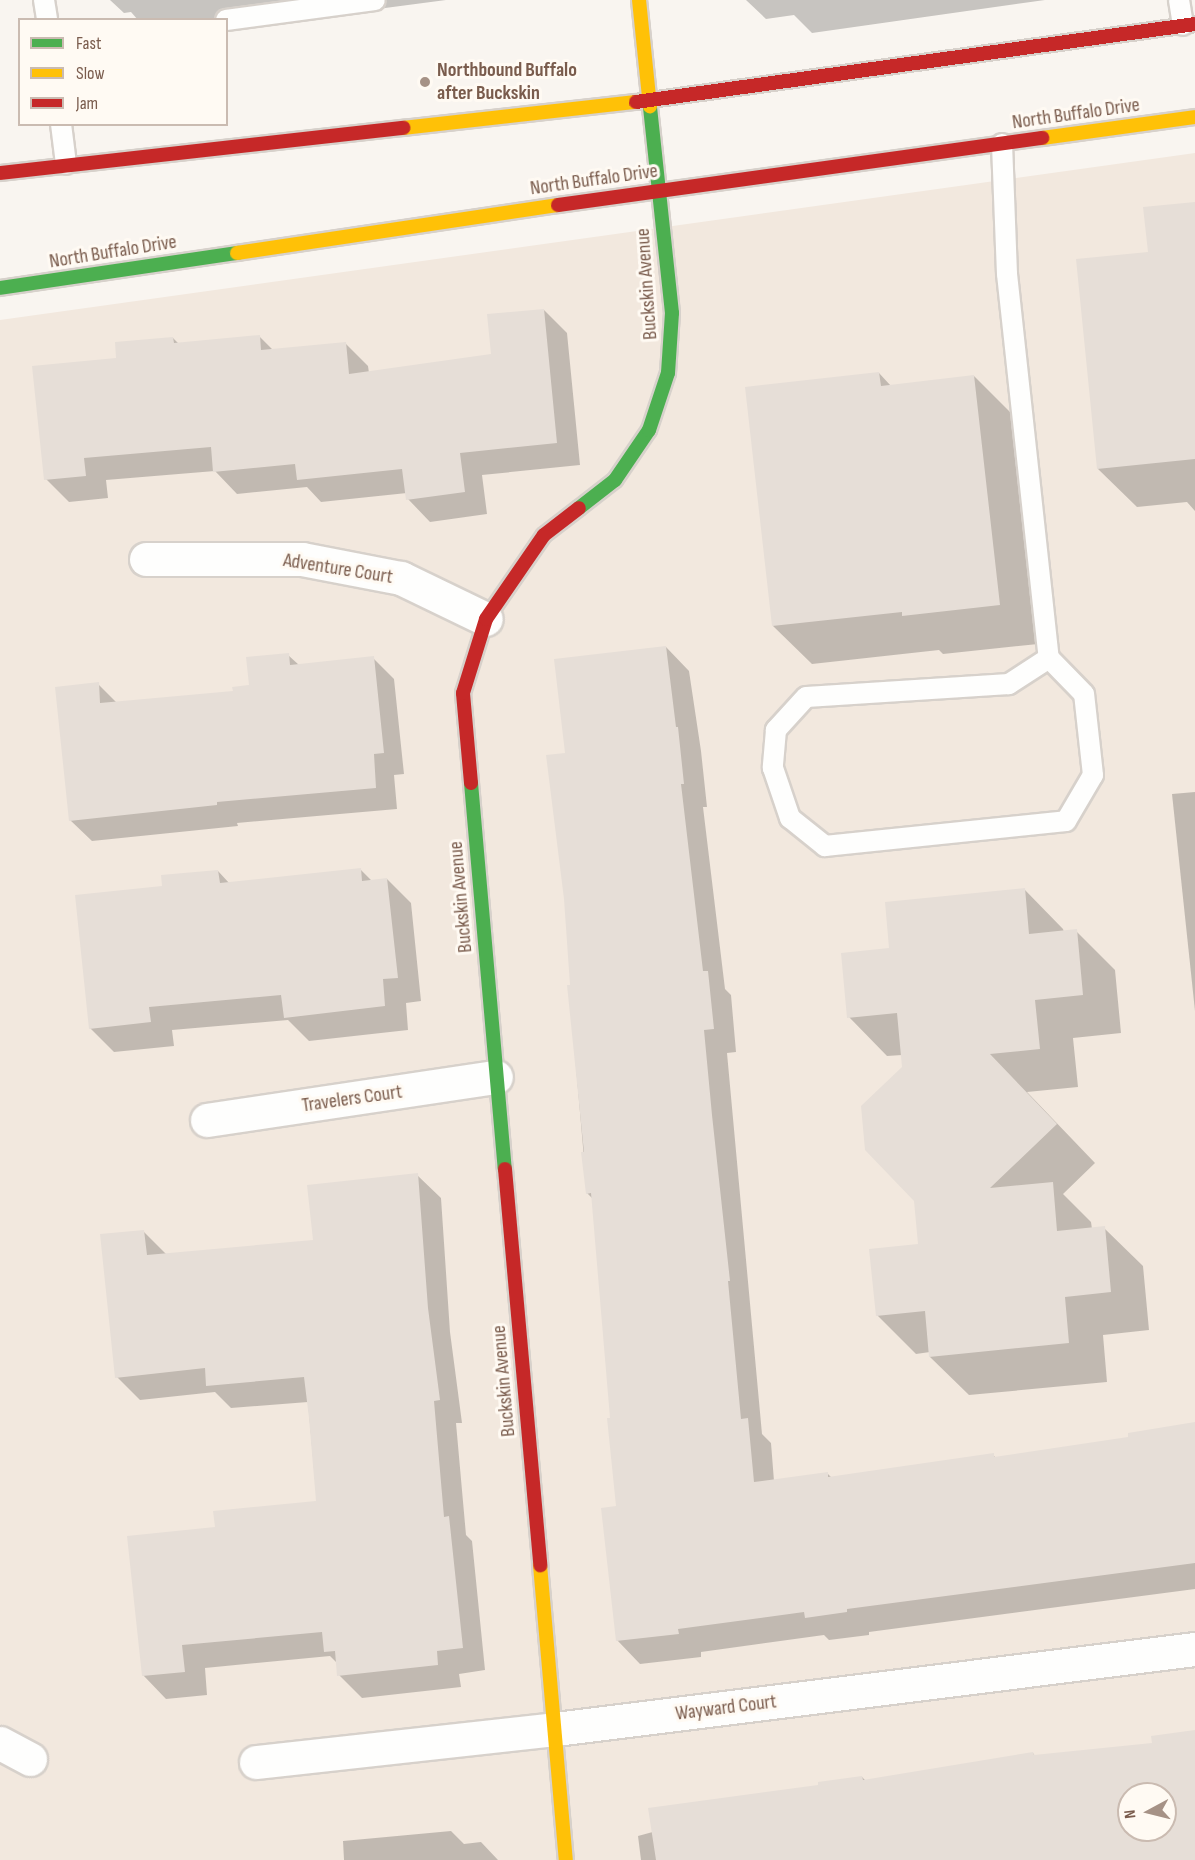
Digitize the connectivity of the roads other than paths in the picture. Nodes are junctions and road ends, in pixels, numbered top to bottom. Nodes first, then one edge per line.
1 (44, 0) edge
2 (375, 0) edge
3 (639, 0) edge
4 (1179, 0) edge
5 (47, 18) edge
6 (228, 20) edge
7 (1189, 25) edge
8 (651, 100) junction
9 (1195, 117) edge
10 (61, 126) edge
11 (1002, 144) junction
12 (66, 164) junction
13 (0, 173) edge
14 (660, 190) junction
15 (0, 288) edge
16 (146, 559) dead end
17 (486, 619) junction
18 (1049, 658) junction
19 (496, 1077) junction
20 (207, 1120) dead end
21 (1195, 1649) edge
22 (556, 1729) junction
23 (0, 1743) edge
24 (30, 1759) dead end
25 (256, 1762) dead end
26 (566, 1860) edge

1 - 5 lane
2 - 6 lane
3 - 8 main road, Buckskin Avenue
4 - 7 lane
7 - 8 main road
8 - 12 main road
8 - 14 main road, Buckskin Avenue
9 - 11 main road, North Buffalo Drive
10 - 12 lane
11 - 14 main road, North Buffalo Drive
11 - 18 lane
12 - 13 main road
14 - 15 main road, North Buffalo Drive
14 - 17 main road, Buckskin Avenue
16 - 17 street, Adventure Court
17 - 19 main road, Buckskin Avenue
18 - 18 lane
19 - 20 street, Travelers Court
19 - 22 main road, Buckskin Avenue
21 - 22 street, Wayward Court
22 - 25 street, Wayward Court
22 - 26 main road, Buckskin Avenue
23 - 24 street

